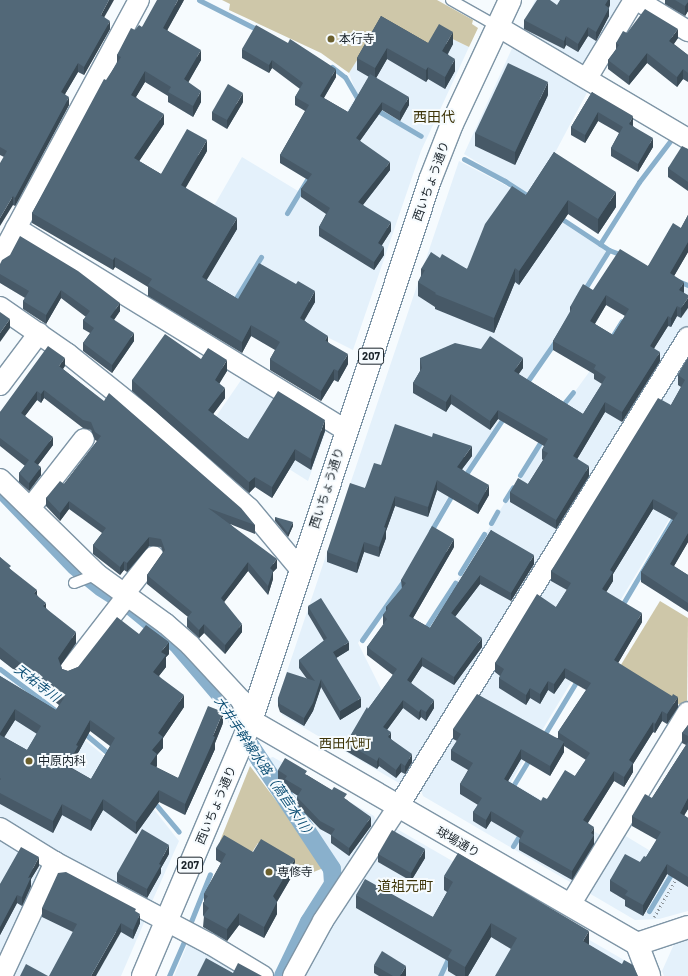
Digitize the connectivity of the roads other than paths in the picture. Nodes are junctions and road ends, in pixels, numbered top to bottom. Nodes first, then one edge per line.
1 (139, 0) edge
2 (451, 0) edge
3 (510, 0) edge
4 (634, 0) edge
5 (638, 0) edge
6 (497, 26) junction
7 (688, 31) edge
8 (587, 78) junction
9 (688, 139) edge
10 (16, 228) junction
11 (0, 258) edge
12 (0, 307) edge
13 (39, 333) junction
14 (688, 337) edge
15 (0, 385) edge
16 (346, 430) junction
17 (84, 439) dead end
18 (0, 479) edge
19 (31, 507) junction
20 (154, 556) dead end
21 (300, 569) junction
22 (97, 574) junction
23 (74, 583) dead end
24 (126, 595) junction
25 (69, 671) edge
26 (688, 712) edge
27 (251, 720) junction
28 (398, 807) junction
29 (0, 828) edge
30 (55, 862) junction
31 (570, 905) junction
32 (688, 927) edge
33 (180, 929) junction
34 (647, 941) junction
35 (2, 976) edge
36 (143, 976) edge
37 (263, 976) edge
38 (293, 976) edge
39 (649, 976) edge

1 - 10 street
2 - 6 lane
3 - 6 main road, 西いちょう通り / 207
4 - 8 street
5 - 7 street
6 - 8 street
6 - 16 main road, 西いちょう通り / 207
8 - 9 street
10 - 11 street
10 - 16 street
12 - 13 street
13 - 15 street
13 - 21 street
14 - 28 street
16 - 21 main road, 西いちょう通り / 207
17 - 19 street
18 - 19 street
19 - 22 street
20 - 24 street
21 - 27 main road, 西いちょう通り / 207
22 - 23 lane
22 - 24 street
24 - 25 street
24 - 27 street
26 - 31 street
27 - 28 main road, 球場通り
27 - 33 main road, 西いちょう通り / 207
28 - 31 main road, 球場通り
28 - 38 street
29 - 30 street
30 - 33 street
30 - 35 street
31 - 34 main road, 球場通り
32 - 34 main road
33 - 36 main road, 西いちょう通り / 207
33 - 37 street
34 - 39 main road

